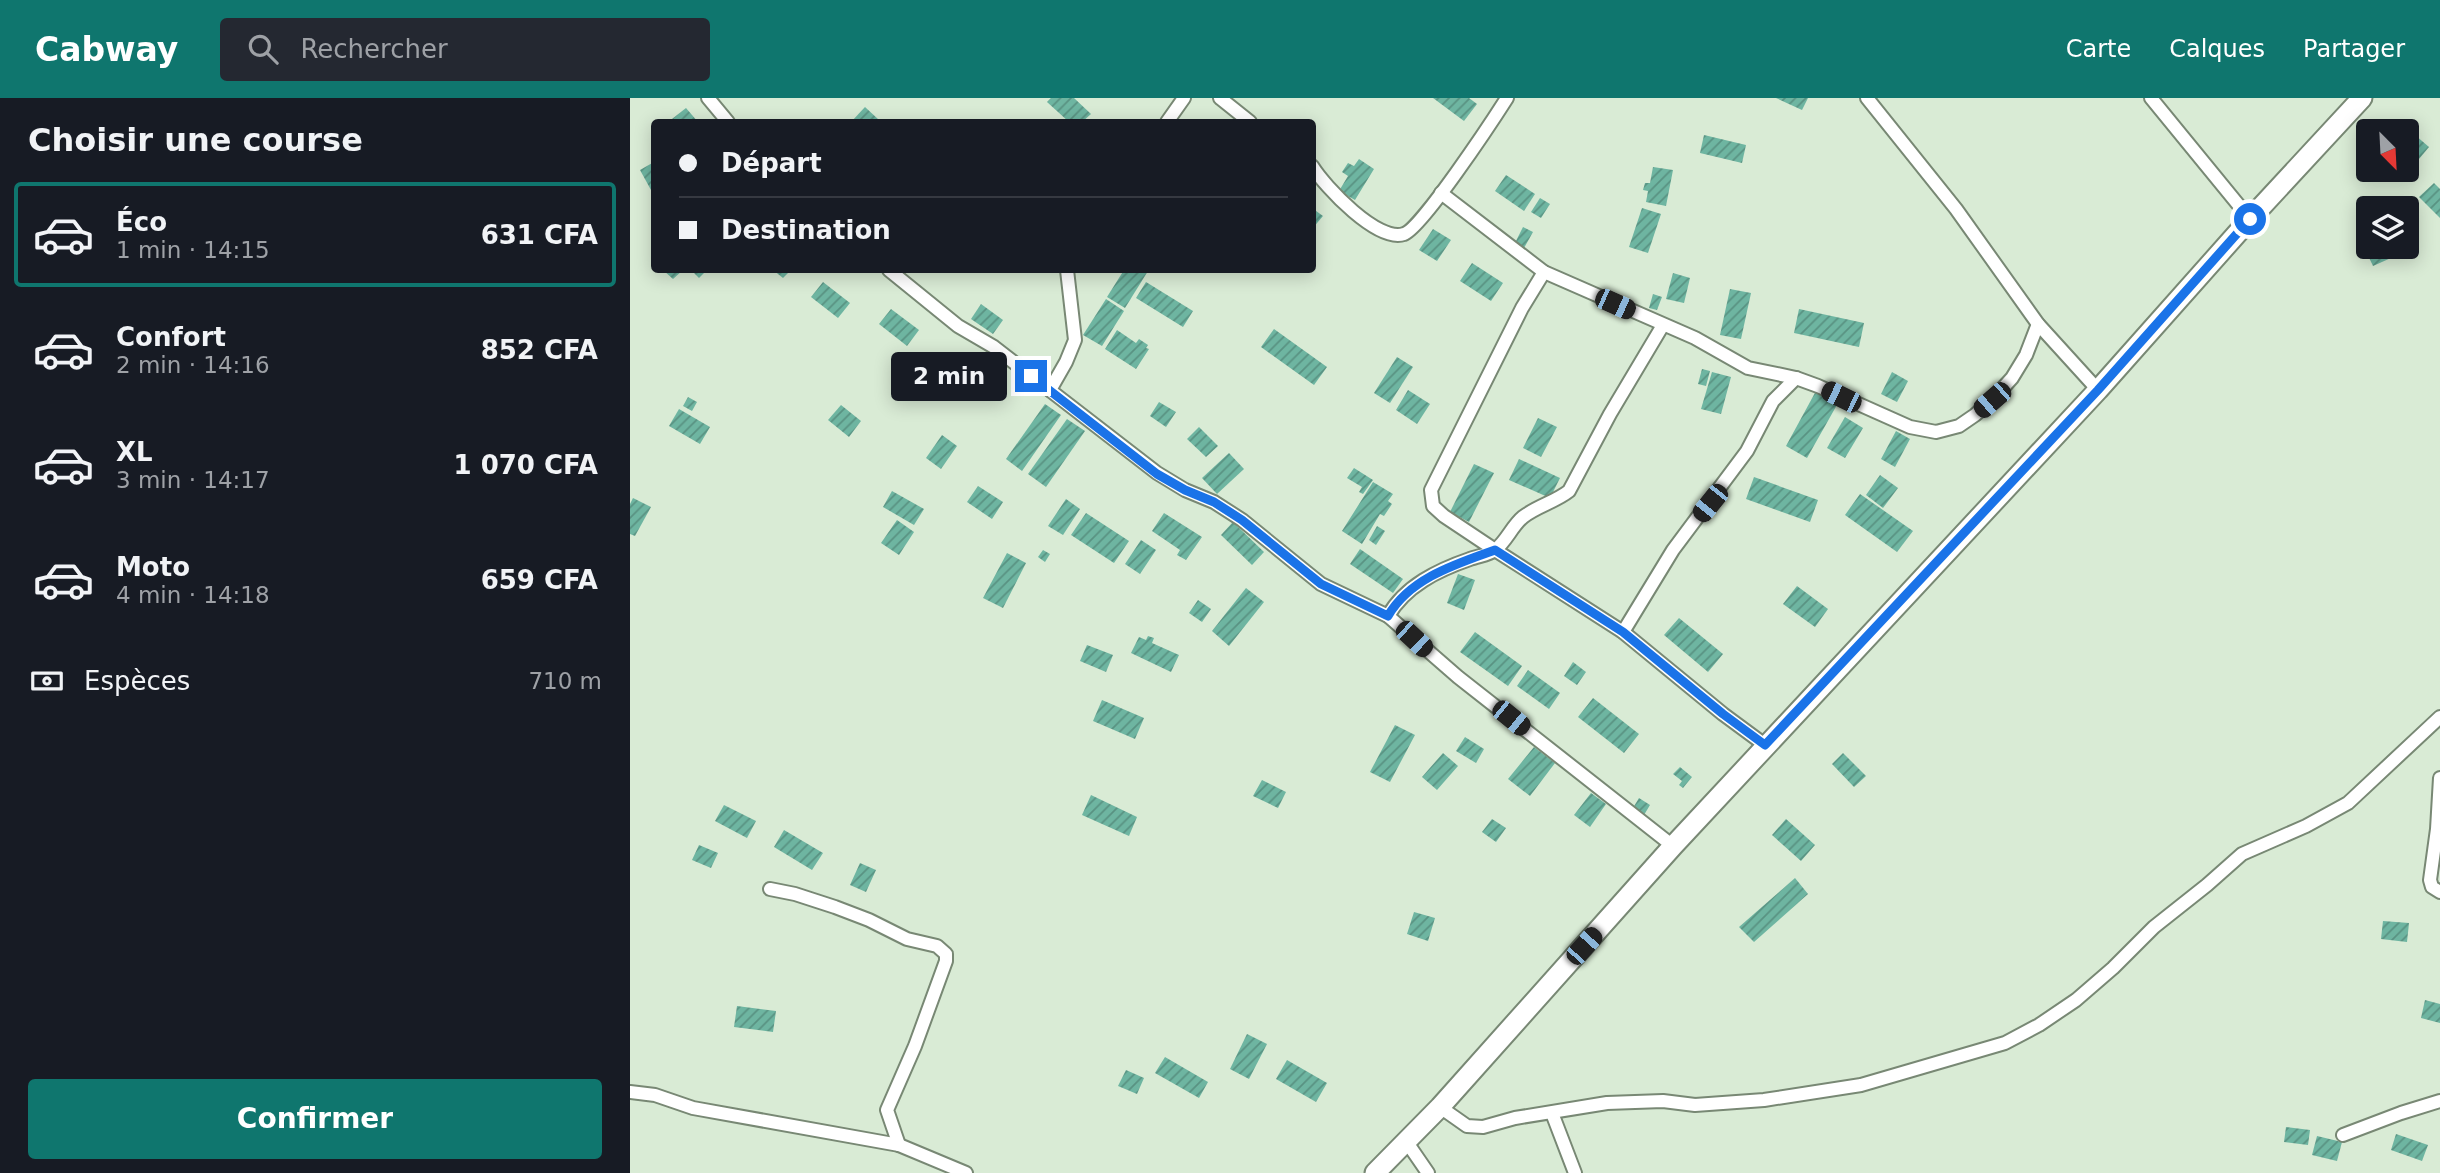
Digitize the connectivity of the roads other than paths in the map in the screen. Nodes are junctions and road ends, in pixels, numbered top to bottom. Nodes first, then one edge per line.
1 (708, 98) edge
2 (1184, 98) edge
3 (1220, 98) edge
4 (1507, 98) edge
5 (1867, 98) edge
6 (2151, 98) edge
7 (2362, 98) edge
8 (726, 119) edge
9 (1169, 119) edge
10 (1246, 119) edge
11 (1316, 171) edge
12 (1441, 193) junction
13 (2250, 219) junction
14 (1544, 272) junction
15 (894, 273) edge
16 (1067, 273) edge
17 (2038, 324) junction
18 (1664, 325) junction
19 (1796, 378) junction
20 (1049, 390) junction
21 (2098, 390) junction
22 (1495, 550) junction
23 (1388, 616) junction
24 (1623, 632) junction
25 (2440, 718) edge
26 (1765, 745) junction
27 (2440, 778) edge
28 (1673, 846) junction
29 (770, 889) dead end
30 (2440, 892) edge
31 (630, 1092) edge
32 (2440, 1101) edge
33 (1440, 1107) junction
34 (1552, 1113) junction
35 (2343, 1135) dead end
36 (1406, 1141) junction
37 (899, 1145) junction
38 (966, 1173) edge
39 (1375, 1173) edge
40 (1428, 1173) edge
41 (1575, 1173) edge

1 - 8 street
2 - 9 street
3 - 10 street
4 - 12 street
5 - 17 street
6 - 13 street
7 - 13 main road
11 - 12 street
12 - 14 street
13 - 21 main road
14 - 18 street
14 - 22 street
15 - 20 street
16 - 20 street
17 - 19 street
17 - 21 street
18 - 19 street
18 - 22 street
19 - 24 street
20 - 23 street
21 - 26 main road
22 - 23 street
22 - 24 street
23 - 28 street
24 - 26 street
25 - 34 street
26 - 28 main road
27 - 30 street
28 - 33 main road
29 - 37 street
31 - 37 street
32 - 35 street
33 - 34 street
33 - 36 main road
34 - 41 street
36 - 39 main road
36 - 40 street
37 - 38 street

